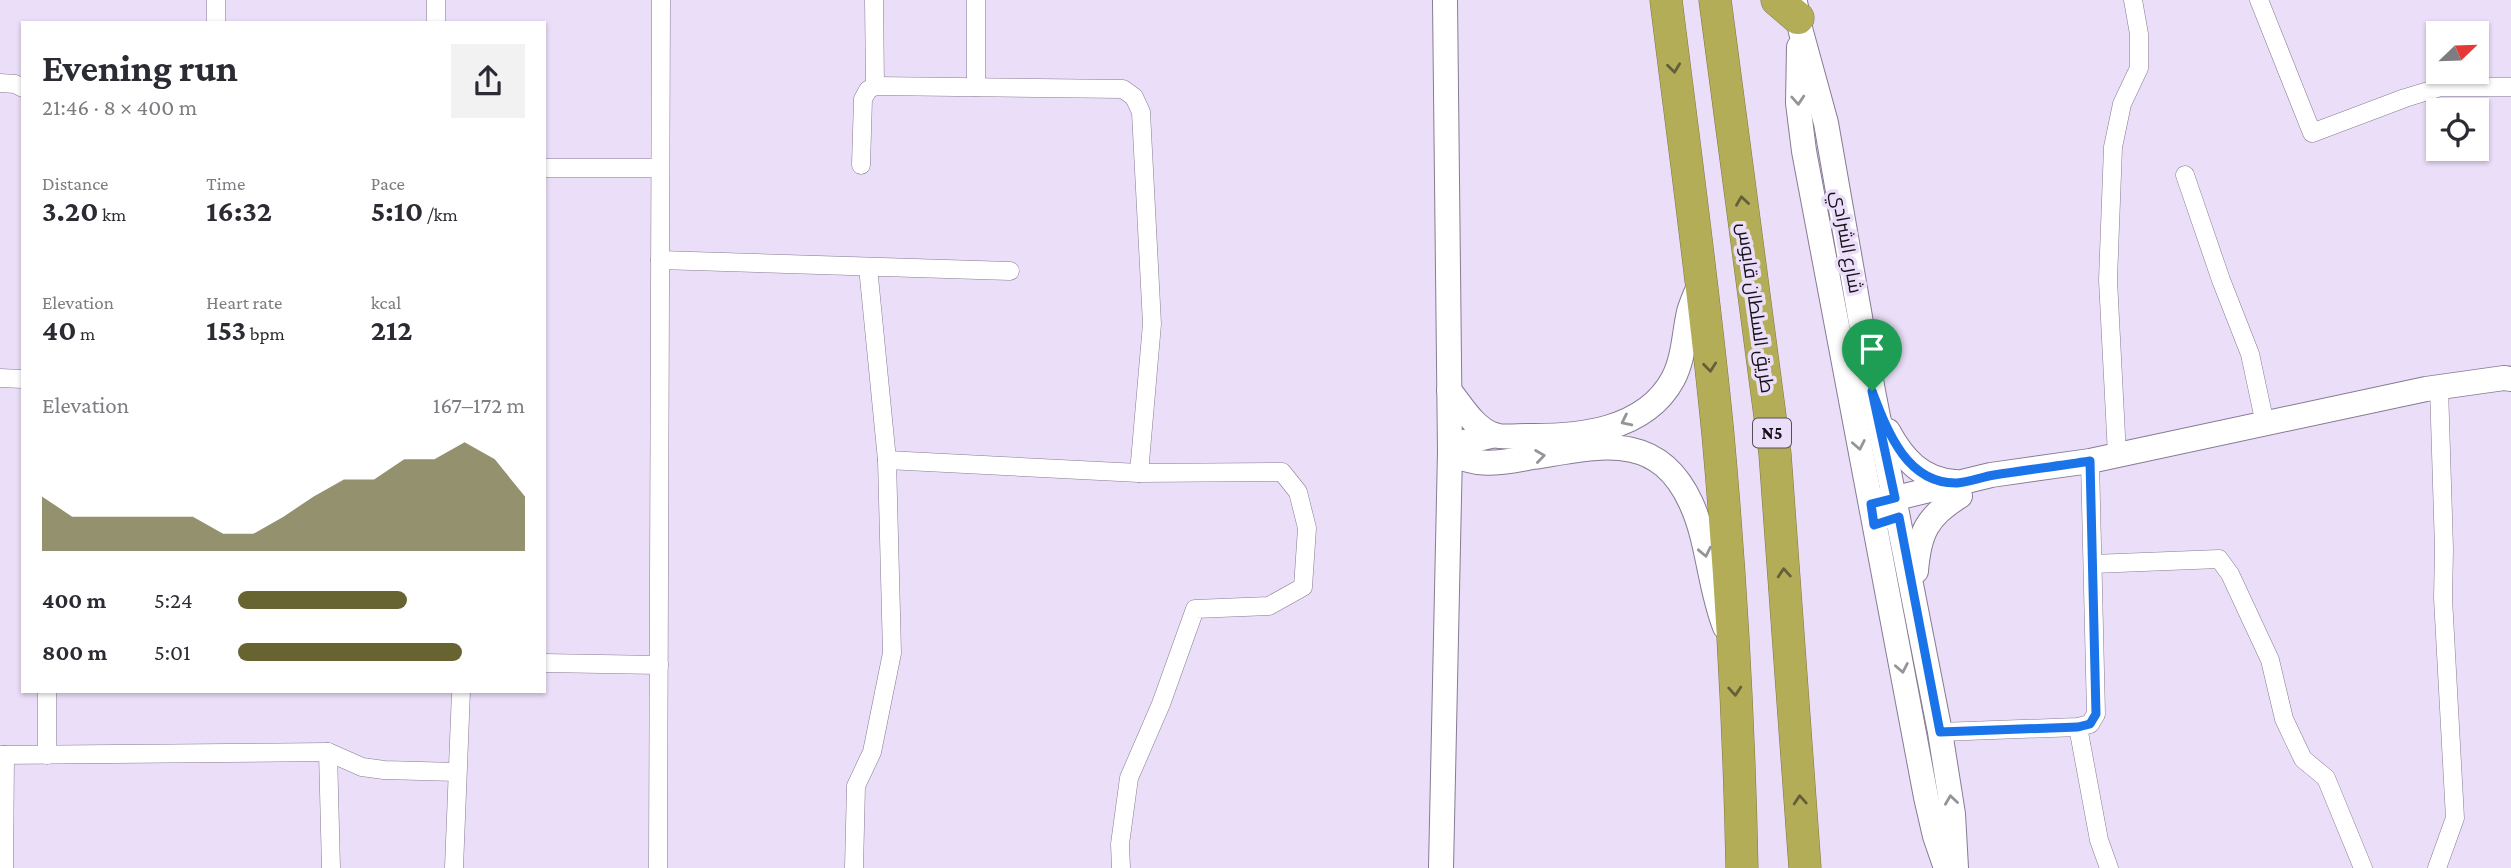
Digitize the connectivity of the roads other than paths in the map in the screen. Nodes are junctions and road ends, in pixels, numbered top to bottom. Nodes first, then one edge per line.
1 (216, 0) edge
2 (436, 0) edge
3 (660, 0) edge
4 (874, 0) edge
5 (976, 0) edge
6 (1445, 0) edge
7 (1666, 0) edge
8 (1715, 0) edge
9 (2133, 0) edge
10 (2259, 0) edge
11 (1793, 12) edge
12 (216, 21) edge
13 (436, 21) edge
14 (0, 83) edge
15 (876, 86) junction
16 (2511, 86) edge
17 (21, 87) edge
18 (976, 87) junction
19 (861, 165) dead end
20 (546, 168) edge
21 (660, 168) junction
22 (2185, 175) dead end
23 (660, 260) junction
24 (868, 267) junction
25 (1010, 271) dead end
26 (1701, 281) junction
27 (0, 378) edge
28 (21, 379) edge
29 (2511, 379) edge
30 (2439, 387) junction
31 (1449, 390) junction
32 (1872, 391) junction
33 (2265, 424) junction
34 (1495, 435) junction
35 (1450, 452) junction
36 (2117, 455) junction
37 (887, 460) junction
38 (2090, 461) junction
39 (1496, 464) junction
40 (1139, 474) junction
41 (1960, 489) junction
42 (1449, 506) junction
43 (1897, 507) junction
44 (1872, 514) junction
45 (2093, 564) junction
46 (1915, 603) junction
47 (1732, 644) junction
48 (546, 663) edge
49 (659, 665) junction
50 (47, 693) edge
51 (461, 693) edge
52 (2078, 727) junction
53 (1940, 732) junction
54 (328, 752) junction
55 (2, 755) edge
56 (47, 755) junction
57 (457, 772) junction
58 (4, 868) edge
59 (331, 868) edge
60 (454, 868) edge
61 (658, 868) edge
62 (854, 868) edge
63 (1121, 868) edge
64 (1441, 868) edge
65 (1742, 868) edge
66 (1805, 868) edge
67 (1946, 868) edge
68 (1956, 868) edge
69 (2109, 868) edge
70 (2363, 868) edge
71 (2437, 868) edge

1 - 12 street
2 - 13 street
3 - 21 street
4 - 15 street
5 - 18 street
6 - 31 street
7 -> 26 highway
66 -> 8 highway, طريق السلطان قابوس / N5
9 - 36 street
10 - 16 street
11 - 32 street, شارع الشرادي
11 -> 44 street, شارع الشرادي
14 - 17 street
15 - 18 street
15 - 19 street
18 - 40 street
20 - 21 street
21 - 23 street
22 - 33 street
23 - 24 street
23 - 49 street
24 - 25 street
24 - 37 street
26 -> 34 street
26 -> 47 highway
27 - 28 street
29 - 30 street
30 - 33 street
30 - 71 street
31 - 34 street
31 - 35 street
32 - 41 street
32 - 43 street, شارع الشرادي
33 - 36 street
34 - 35 street
35 - 39 street
35 - 42 street
36 - 38 street
37 - 40 street
37 - 62 street
38 - 41 street
38 - 45 street
39 - 42 street
39 -> 47 street
40 - 63 street
41 - 43 street
41 - 46 street
42 - 64 street
43 - 44 street
43 - 46 street, شارع الشرادي
44 -> 67 street, شارع الشرادي
45 - 52 street
45 - 70 street
46 - 53 street, شارع الشرادي
47 -> 65 highway
48 - 49 street
49 - 61 street
50 - 56 street
51 - 57 street
52 - 53 street
52 - 69 street
68 -> 53 street, شارع الشرادي
54 - 56 street
54 - 57 street
54 - 59 street
55 - 56 street
55 - 58 street
57 - 60 street

